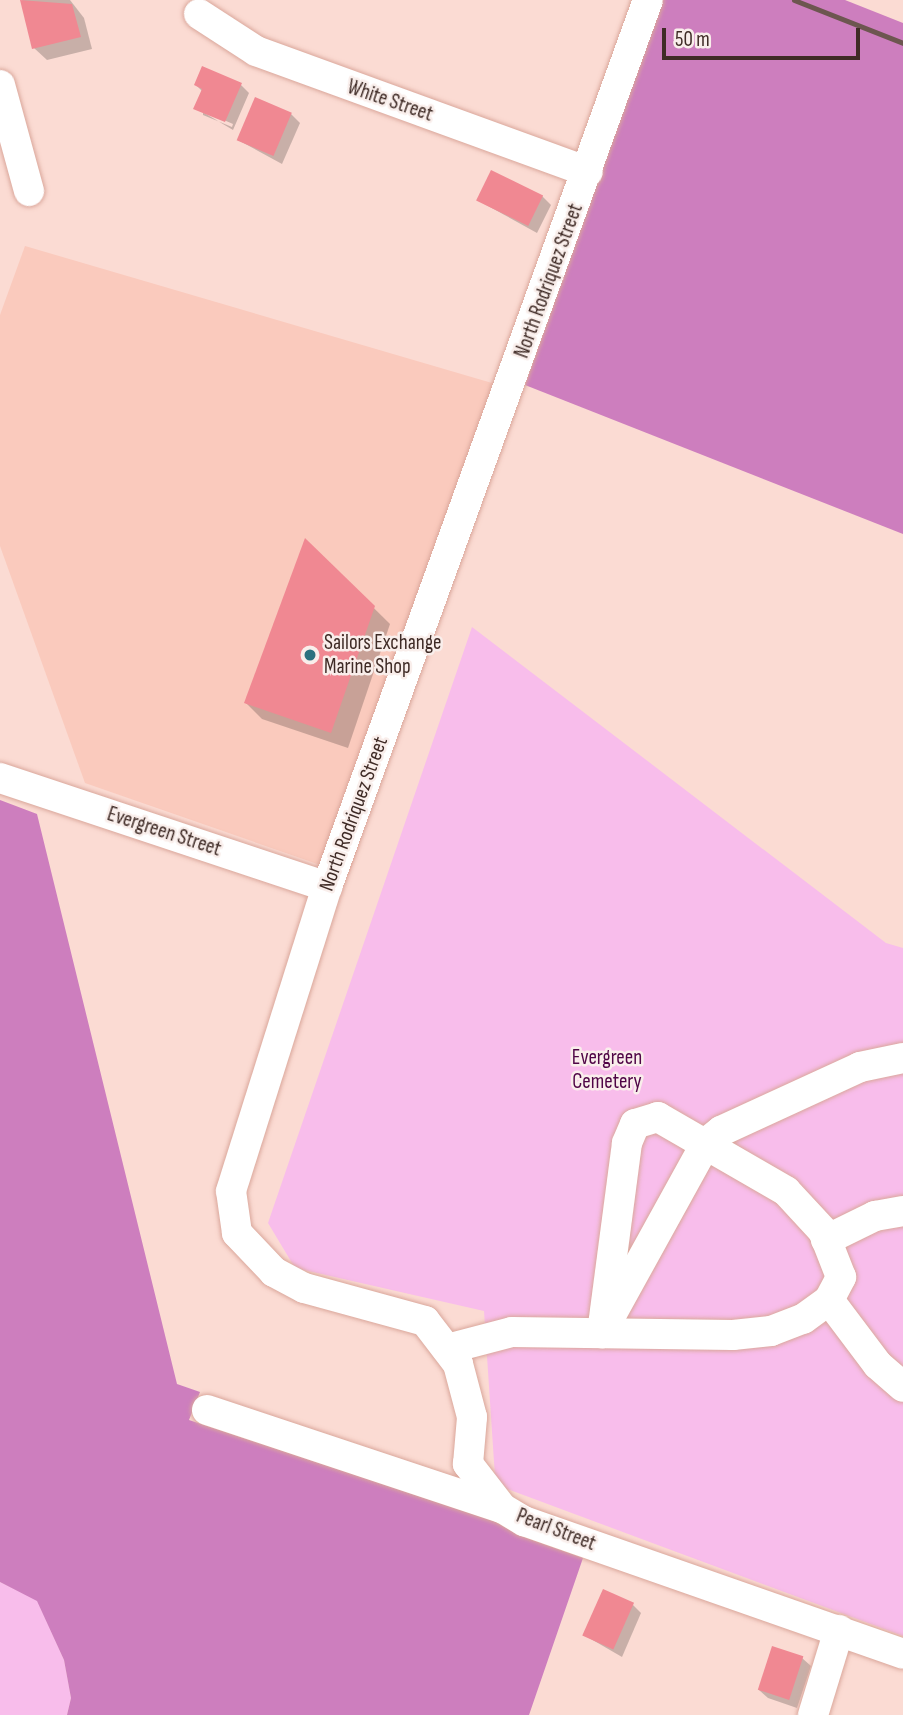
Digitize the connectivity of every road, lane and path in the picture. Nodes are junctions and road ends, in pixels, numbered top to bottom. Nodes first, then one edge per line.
1 (648, 0) edge
2 (199, 13) dead end
3 (0, 85) edge
4 (588, 172) junction
5 (29, 191) dead end
6 (0, 778) edge
7 (327, 887) junction
8 (903, 1058) edge
9 (706, 1143) junction
10 (903, 1211) edge
11 (826, 1240) junction
12 (830, 1300) junction
13 (602, 1333) junction
14 (447, 1349) junction
15 (903, 1387) edge
16 (207, 1410) dead end
17 (502, 1507) junction
18 (839, 1630) junction
19 (903, 1654) edge
20 (813, 1715) edge

1 - 4 street, North Rodriquez Street
2 - 4 street, White Street
3 - 5 street
4 - 7 street, North Rodriquez Street
6 - 7 street, Evergreen Street
7 - 14 street, North Rodriquez Street
8 - 9 street
9 - 11 street
9 - 13 street
9 - 13 street
10 - 11 street
11 - 12 street
12 - 13 street
12 - 15 street
13 - 14 street
14 - 17 street, North Rodriquez Street
16 - 17 street, Pearl Street
17 - 18 street, Pearl Street
18 - 19 street, Pearl Street
18 - 20 street

